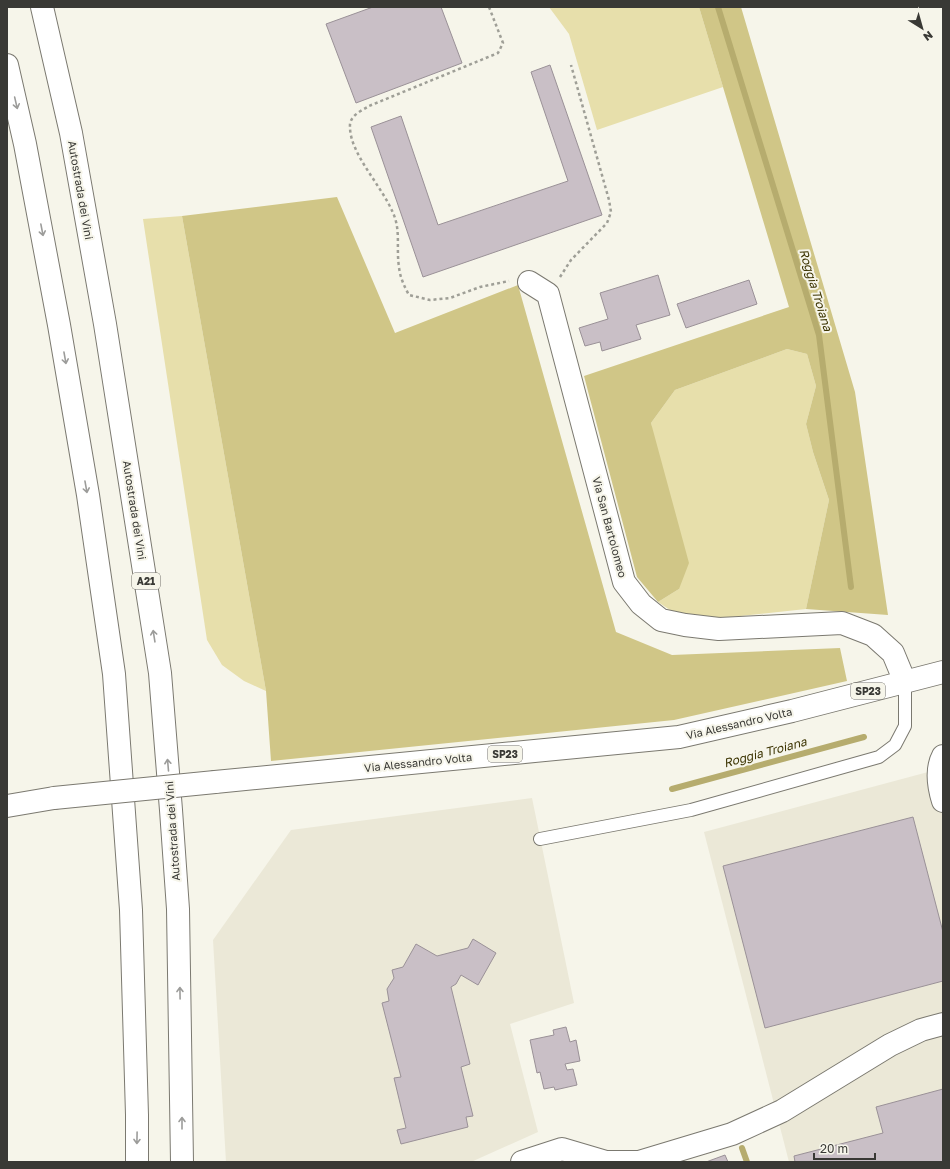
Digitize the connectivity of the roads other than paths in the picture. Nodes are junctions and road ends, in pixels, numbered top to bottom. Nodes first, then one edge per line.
1 (42, 7) edge
2 (7, 65) edge
3 (529, 282) road end
4 (943, 672) edge
5 (905, 682) junction
6 (941, 759) edge
7 (7, 795) edge
8 (54, 798) junction
9 (943, 801) edge
10 (7, 806) edge
11 (540, 839) dead end
12 (943, 1024) edge
13 (137, 1162) edge
14 (182, 1162) edge
15 (522, 1162) edge

14 -> 1 main road, Autostrada dei Vini / A21
2 -> 13 main road
3 - 5 main road, Via San Bartolomeo
4 - 5 main road, Via Alessandro Volta / SP23
5 - 8 main road, Via Alessandro Volta / SP23, bridge
5 - 11 lane
6 - 9 main road
7 - 8 main road, Via Alessandro Volta
8 - 10 main road, Via Alessandro Volta
12 - 15 main road

